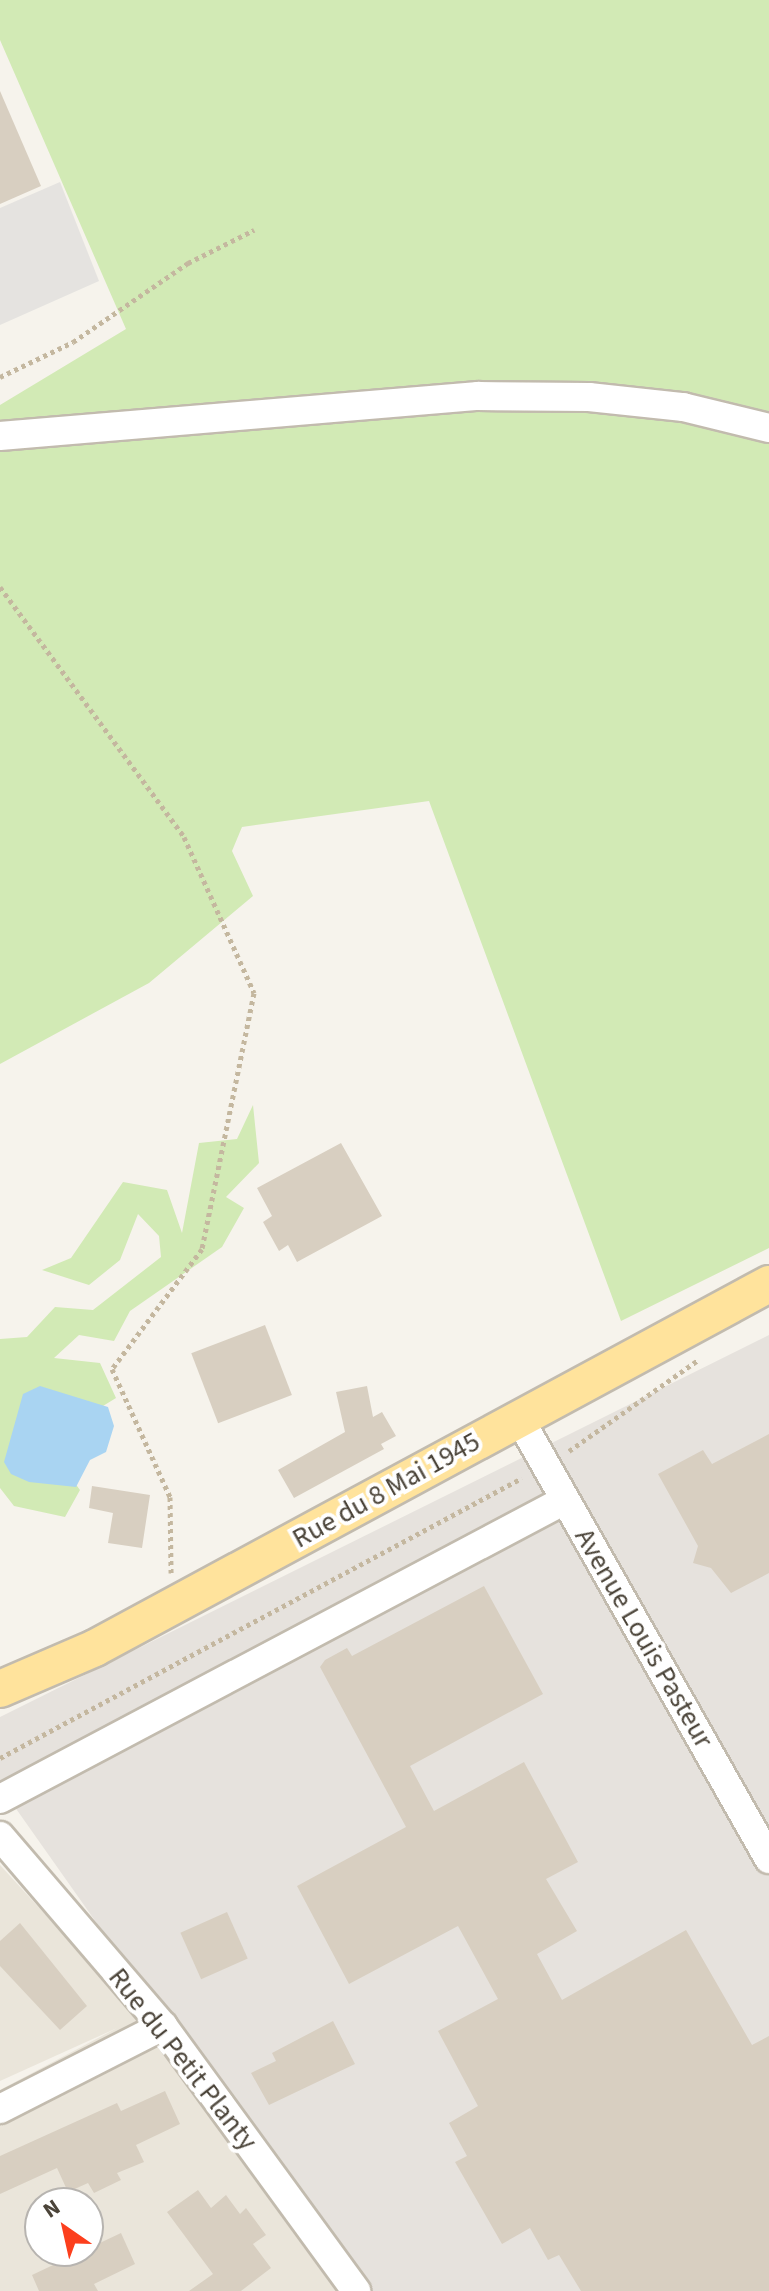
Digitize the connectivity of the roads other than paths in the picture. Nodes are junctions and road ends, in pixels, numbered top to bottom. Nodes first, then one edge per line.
1 (769, 428) edge
2 (0, 436) edge
3 (769, 1284) edge
4 (519, 1418) junction
5 (565, 1500) junction
6 (0, 1689) edge
7 (0, 1799) edge
8 (0, 1836) edge
9 (769, 1859) edge
10 (163, 2026) junction
11 (0, 2109) edge
12 (356, 2291) edge

1 - 2 street
3 - 4 main road, Rue du 8 Mai 1945
4 - 5 street, Avenue Louis Pasteur
4 - 6 main road, Rue du 8 Mai 1945
5 - 7 street
5 - 9 street, Avenue Louis Pasteur
8 - 10 street, Rue du Petit Planty
10 - 11 street
10 - 12 street, Rue du Petit Planty

